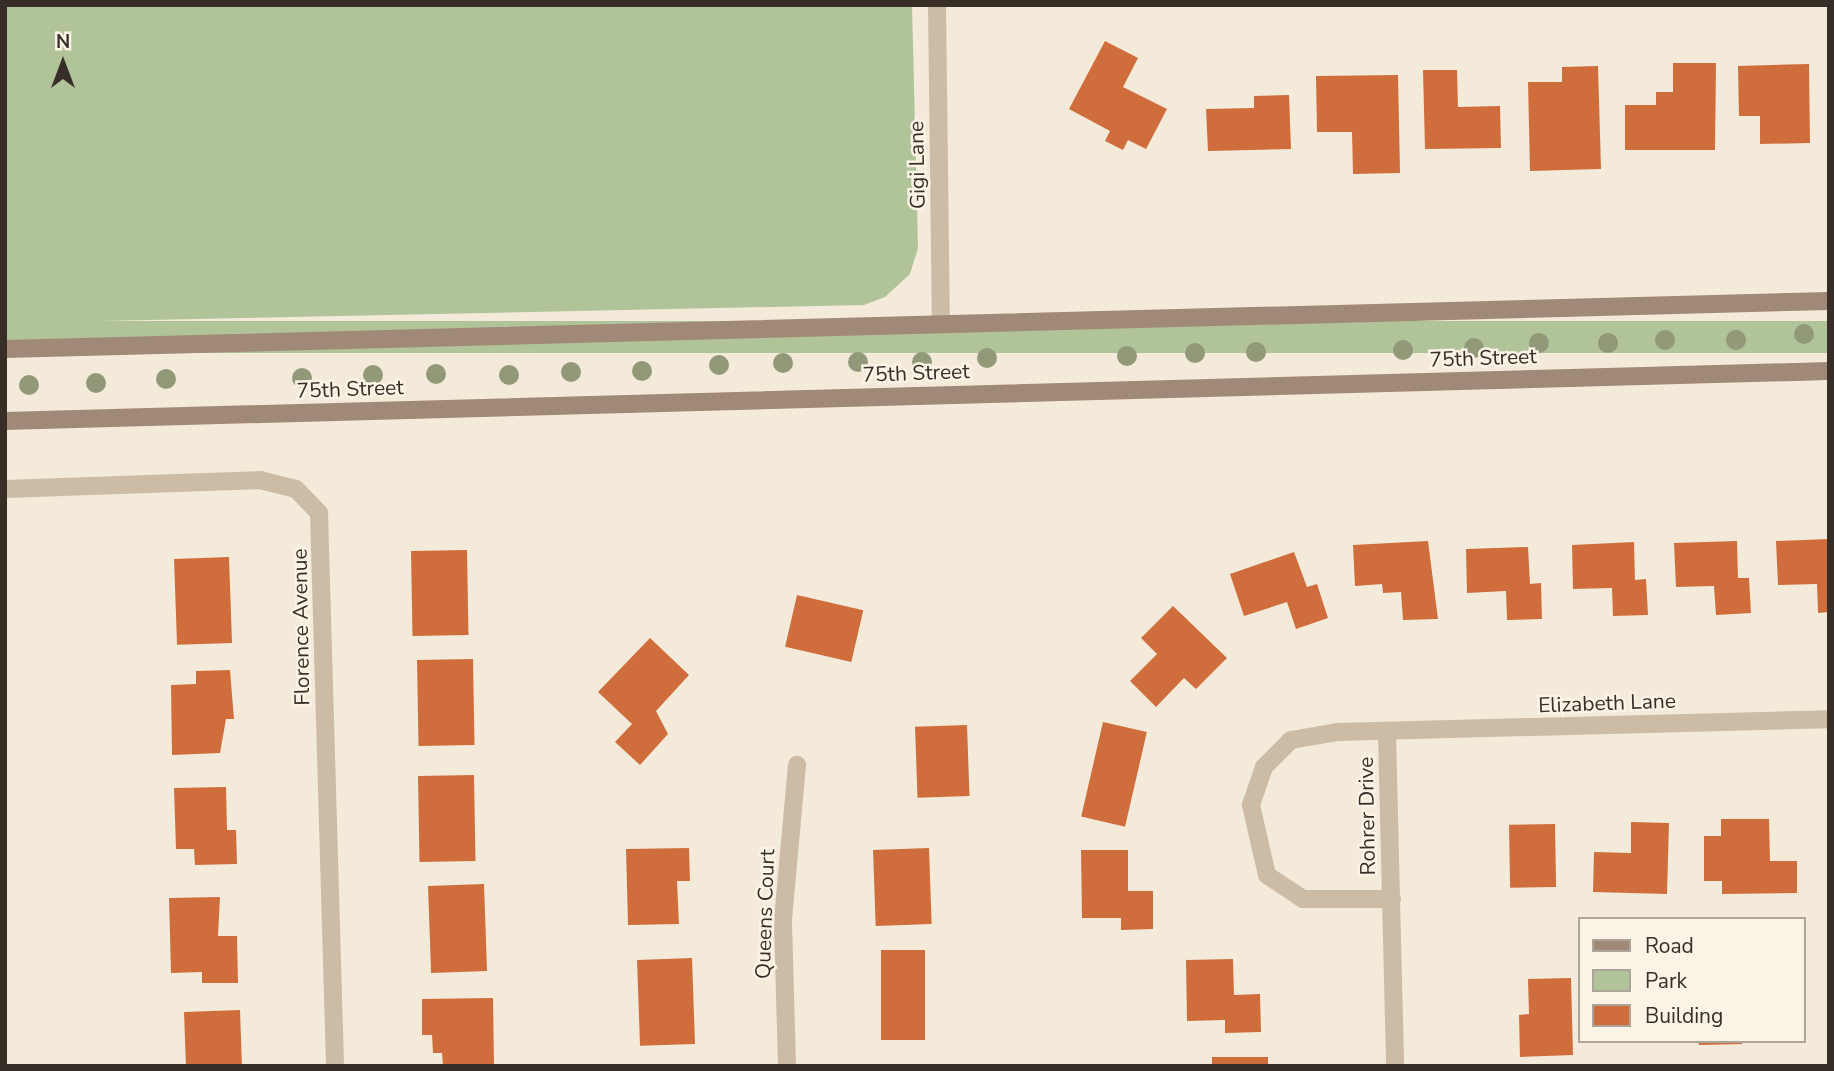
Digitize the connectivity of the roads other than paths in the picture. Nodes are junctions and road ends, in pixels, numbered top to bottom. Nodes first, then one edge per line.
1 (937, 5) edge
2 (1829, 301) edge
3 (941, 324) junction
4 (5, 349) edge
5 (1829, 371) edge
6 (5, 421) edge
7 (5, 489) edge
8 (1829, 719) edge
9 (1387, 734) junction
10 (797, 765) dead end
11 (1392, 899) junction
12 (335, 1066) edge
13 (787, 1066) edge
14 (1395, 1066) edge

1 - 3 street, Gigi Lane
2 - 3 main road
3 - 4 main road
5 - 6 main road, 75th Street
7 - 12 street, Florence Avenue
8 - 9 street, Elizabeth Lane
9 - 11 street, Rohrer Drive
9 - 11 street, Rohrer Drive
10 - 13 street, Queens Court
11 - 14 street, Rohrer Drive

